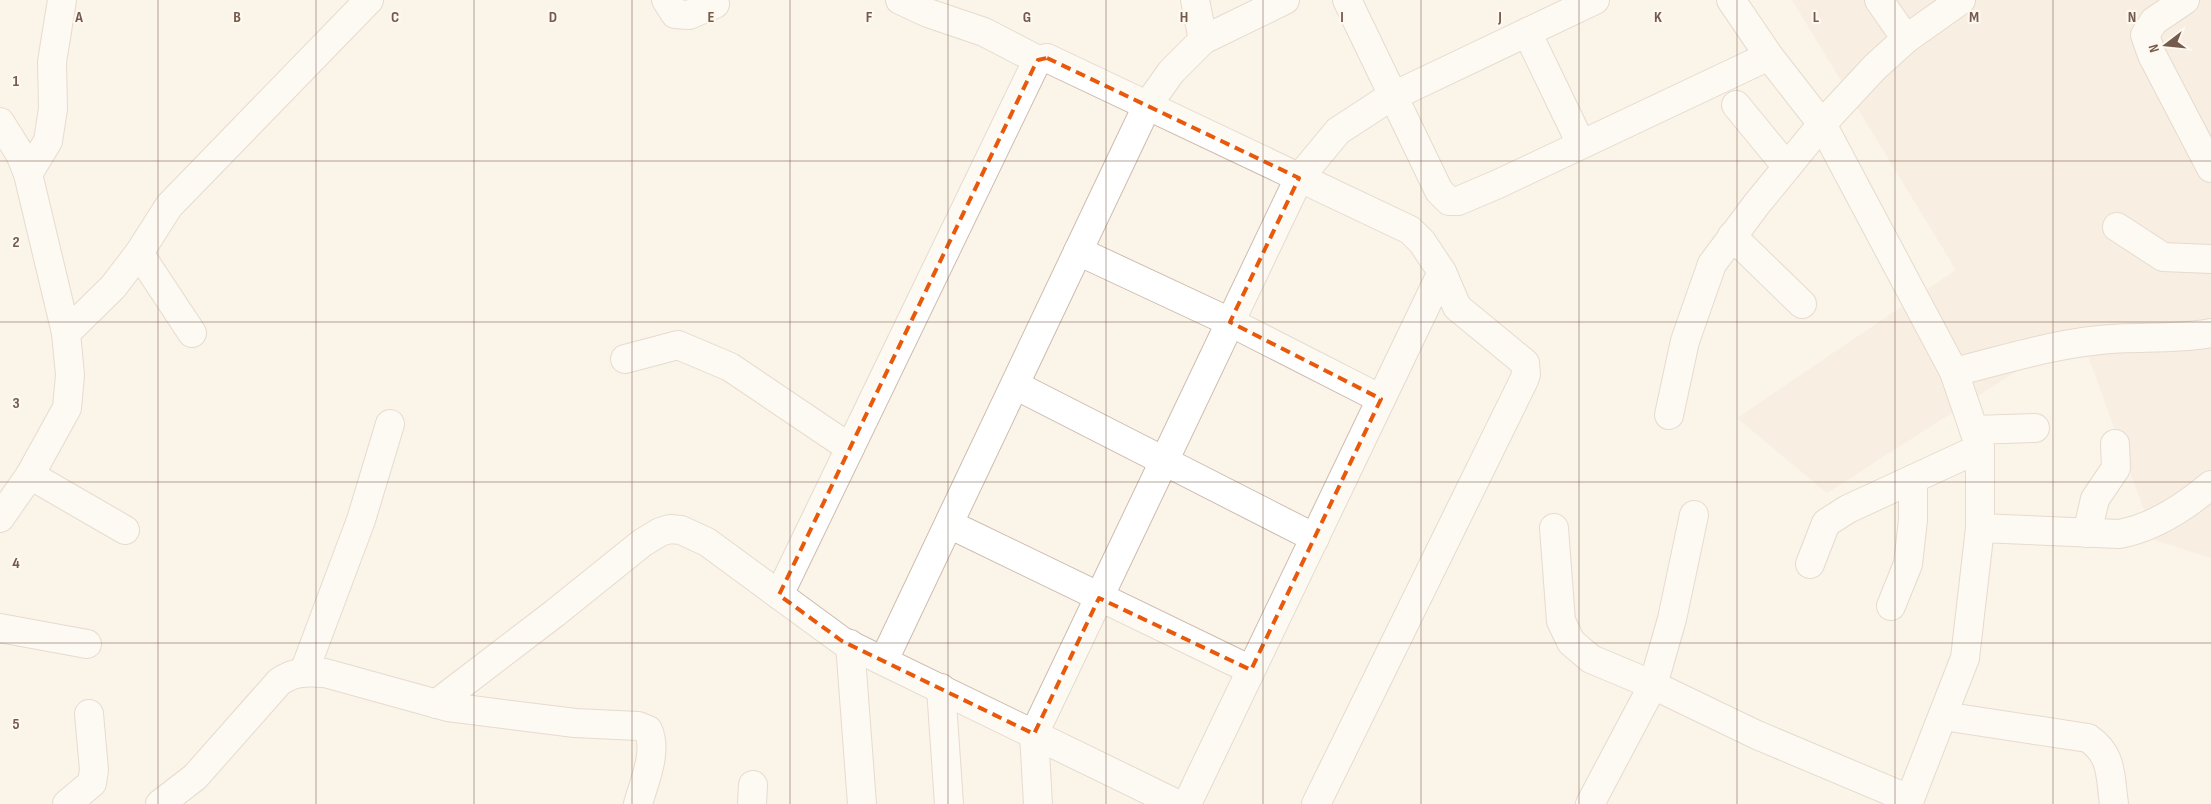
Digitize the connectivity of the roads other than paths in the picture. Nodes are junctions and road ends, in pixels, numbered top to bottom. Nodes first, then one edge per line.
1 (62, 0) edge
2 (369, 0) edge
3 (666, 0) edge
4 (900, 0) edge
5 (1195, 0) edge
6 (1285, 0) edge
7 (1346, 0) edge
8 (1594, 0) edge
9 (1732, 0) edge
10 (1879, 0) edge
11 (1961, 0) edge
12 (2185, 0) edge
13 (715, 4) dead end
14 (1527, 32) junction
15 (1204, 40) junction
16 (1906, 40) junction
17 (1769, 56) junction
18 (1038, 60) junction
19 (1392, 97) junction
20 (1736, 105) dead end
21 (1147, 106) junction
22 (0, 122) edge
23 (1822, 124) junction
24 (1581, 144) junction
25 (1787, 167) junction
26 (2211, 168) edge
27 (28, 174) junction
28 (1299, 178) junction
29 (2117, 227) dead end
30 (1732, 236) junction
31 (1078, 251) junction
32 (139, 253) junction
33 (2211, 259) edge
34 (1442, 272) junction
35 (1802, 304) dead end
36 (1230, 322) junction
37 (66, 333) junction
38 (192, 333) dead end
39 (2211, 333) edge
40 (625, 359) dead end
41 (1954, 372) junction
42 (1015, 385) junction
43 (1381, 399) junction
44 (1669, 415) dead end
45 (390, 424) dead end
46 (2036, 428) dead end
47 (1977, 439) junction
48 (2115, 444) dead end
49 (850, 448) junction
50 (1164, 460) junction
51 (30, 475) junction
52 (1913, 479) junction
53 (2211, 485) edge
54 (1694, 515) dead end
55 (0, 518) edge
56 (949, 524) junction
57 (1554, 528) dead end
58 (1980, 528) junction
59 (125, 530) dead end
60 (2087, 533) junction
61 (1314, 538) junction
62 (1810, 564) dead end
63 (779, 595) junction
64 (1099, 598) junction
65 (1891, 606) dead end
66 (0, 628) edge
67 (87, 644) dead end
68 (850, 644) junction
69 (884, 660) junction
70 (1251, 670) junction
71 (304, 672) junction
72 (1653, 685) junction
73 (941, 688) junction
74 (436, 704) junction
75 (89, 714) dead end
76 (1943, 716) junction
77 (1034, 734) junction
78 (1909, 802) edge
79 (67, 804) edge
80 (160, 804) edge
81 (638, 804) edge
82 (862, 804) edge
83 (949, 804) edge
84 (1038, 804) edge
85 (1177, 804) edge
86 (1187, 804) edge
87 (1316, 804) edge
88 (1590, 804) edge
89 (2114, 804) edge

1 - 27 street
2 - 32 street
3 - 13 street
4 - 18 street
5 - 15 street
6 - 15 street
7 - 19 street
8 - 14 street
9 - 17 street
10 - 16 street
11 - 16 street
12 - 26 street
14 - 19 street
14 - 24 street
15 - 21 street
16 - 23 street
17 - 23 street
17 - 24 street
18 - 21 street
18 - 49 street
19 - 24 street
19 - 28 street
20 - 25 street
21 - 28 street
21 - 31 street
22 - 27 street
23 - 25 street
23 - 41 street
25 - 30 street
27 - 37 street
28 - 34 street
28 - 36 street
29 - 33 street
30 - 35 street
30 - 44 street
31 - 36 street
31 - 42 street
32 - 37 street
32 - 38 street
34 - 43 street
34 - 87 street
36 - 43 street
36 - 50 street
37 - 51 street
39 - 41 street
40 - 49 street
41 - 47 street
42 - 50 street
42 - 56 street
43 - 61 street
45 - 71 street
46 - 47 street
47 - 52 street
47 - 58 street
48 - 60 street
49 - 63 street
50 - 61 street
50 - 64 street
51 - 55 street
51 - 59 street
52 - 62 street
52 - 65 street
53 - 60 street
54 - 72 street
56 - 64 street
56 - 69 street
57 - 72 street
58 - 60 street
58 - 76 street
61 - 70 street
63 - 68 street
63 - 74 street
64 - 70 street
64 - 77 street
66 - 67 street
68 - 69 street
68 - 82 street
69 - 73 street
70 - 86 street
71 - 74 street
71 - 80 street
72 - 78 street
72 - 88 street
73 - 77 street
73 - 83 street
74 - 81 street
75 - 79 street
76 - 78 street
76 - 89 street
77 - 84 street
77 - 85 street

